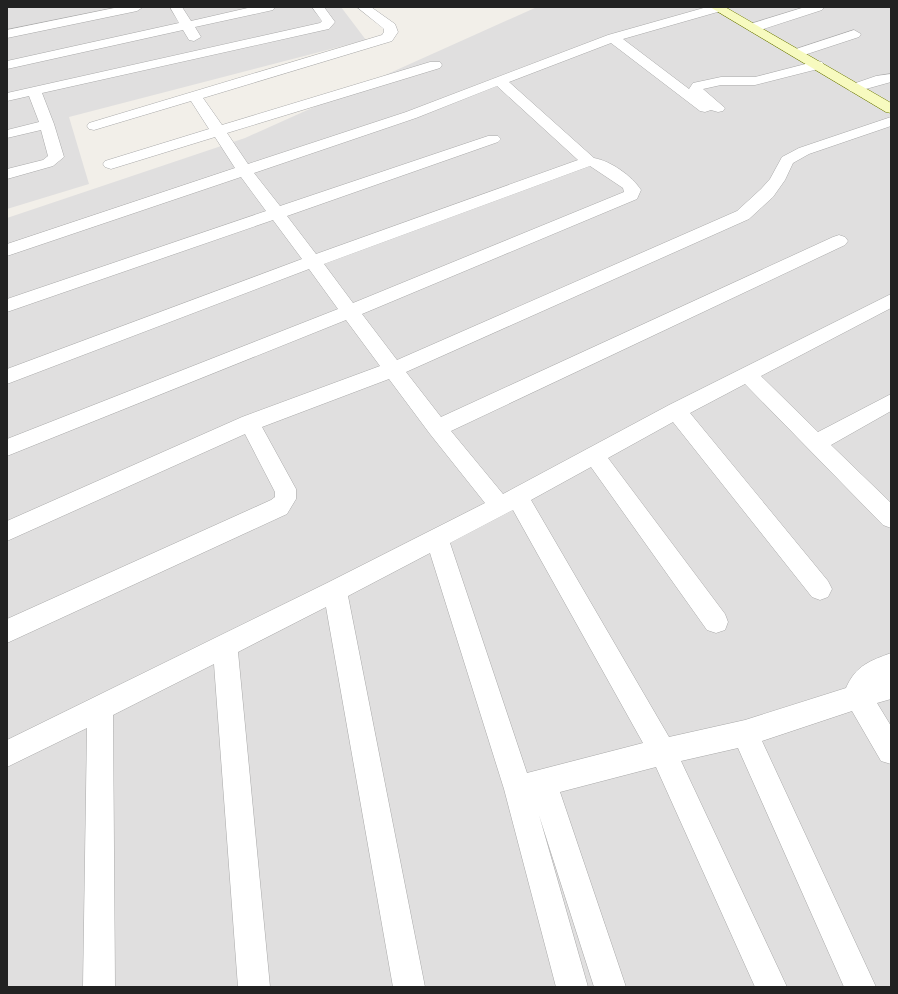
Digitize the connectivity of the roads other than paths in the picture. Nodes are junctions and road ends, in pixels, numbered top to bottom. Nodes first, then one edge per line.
1 (137, 7) edge
2 (176, 7) edge
3 (269, 7) edge
4 (318, 7) edge
5 (364, 7) edge
6 (716, 7) edge
7 (818, 7) edge
8 (84, 12) edge
9 (187, 26) junction
10 (752, 28) junction
11 (7, 34) edge
12 (854, 34) dead end
13 (613, 38) junction
14 (203, 53) junction
15 (798, 53) junction
16 (7, 65) edge
17 (435, 65) dead end
18 (817, 65) junction
19 (891, 78) edge
20 (500, 81) junction
21 (855, 88) junction
22 (34, 91) junction
23 (7, 97) edge
24 (195, 97) junction
25 (891, 109) edge
26 (891, 121) edge
27 (47, 124) junction
28 (94, 126) dead end
29 (219, 132) junction
30 (7, 134) edge
31 (493, 140) dead end
32 (589, 161) junction
33 (111, 164) dead end
34 (245, 171) junction
35 (7, 174) edge
36 (278, 214) junction
37 (839, 241) dead end
38 (7, 250) edge
39 (314, 261) junction
40 (891, 300) edge
41 (7, 306) edge
42 (351, 311) junction
43 (394, 369) junction
44 (747, 374) junction
45 (7, 377) edge
46 (891, 402) edge
47 (676, 411) junction
48 (249, 424) junction
49 (437, 428) junction
50 (817, 443) junction
51 (7, 448) edge
52 (595, 456) junction
53 (509, 502) junction
54 (891, 516) edge
55 (7, 531) edge
56 (437, 538) junction
57 (820, 589) dead end
58 (335, 591) junction
59 (716, 622) dead end
60 (7, 631) edge
61 (225, 648) junction
62 (891, 665) edge
63 (891, 686) edge
64 (858, 696) junction
65 (100, 708) junction
66 (745, 733) junction
67 (891, 751) edge
68 (663, 752) junction
69 (7, 754) edge
70 (531, 787) junction
71 (99, 987) edge
72 (254, 987) edge
73 (409, 987) edge
74 (572, 987) edge
75 (610, 987) edge
76 (771, 987) edge
77 (860, 987) edge

1 - 8 street
2 - 9 street
3 - 9 street
4 - 14 street
5 - 24 street
6 - 10 street
6 - 13 street
7 - 10 street
8 - 11 street
9 - 14 street
9 - 16 street
10 - 15 street
12 - 15 street
13 - 18 street
13 - 20 street
14 - 22 street
15 - 18 street
17 - 29 street
18 - 21 street
19 - 21 street
20 - 32 street
20 - 34 street
21 - 25 street
22 - 23 street
22 - 27 street
24 - 28 street
24 - 29 street
26 - 43 street
27 - 30 street
27 - 35 street
29 - 33 street
29 - 34 street
31 - 36 street
32 - 39 street
32 - 42 street
34 - 36 street
34 - 38 street
36 - 39 street
36 - 41 street
37 - 49 street
39 - 42 street
39 - 45 street
40 - 44 street
42 - 43 street
42 - 51 street
43 - 48 street
43 - 49 street
44 - 47 street
44 - 50 street
46 - 50 street
47 - 52 street
47 - 57 street
48 - 55 street
48 - 60 street
49 - 53 street
50 - 54 street
52 - 53 street
52 - 59 street
53 - 56 street
53 - 68 street
56 - 58 street
56 - 70 street
58 - 61 street
58 - 73 street
61 - 65 street
61 - 72 street
62 - 64 street
63 - 64 street
64 - 66 street
64 - 67 street
65 - 69 street
65 - 71 street
66 - 68 street
66 - 77 street
68 - 70 street
68 - 76 street
70 - 74 street
70 - 75 street

